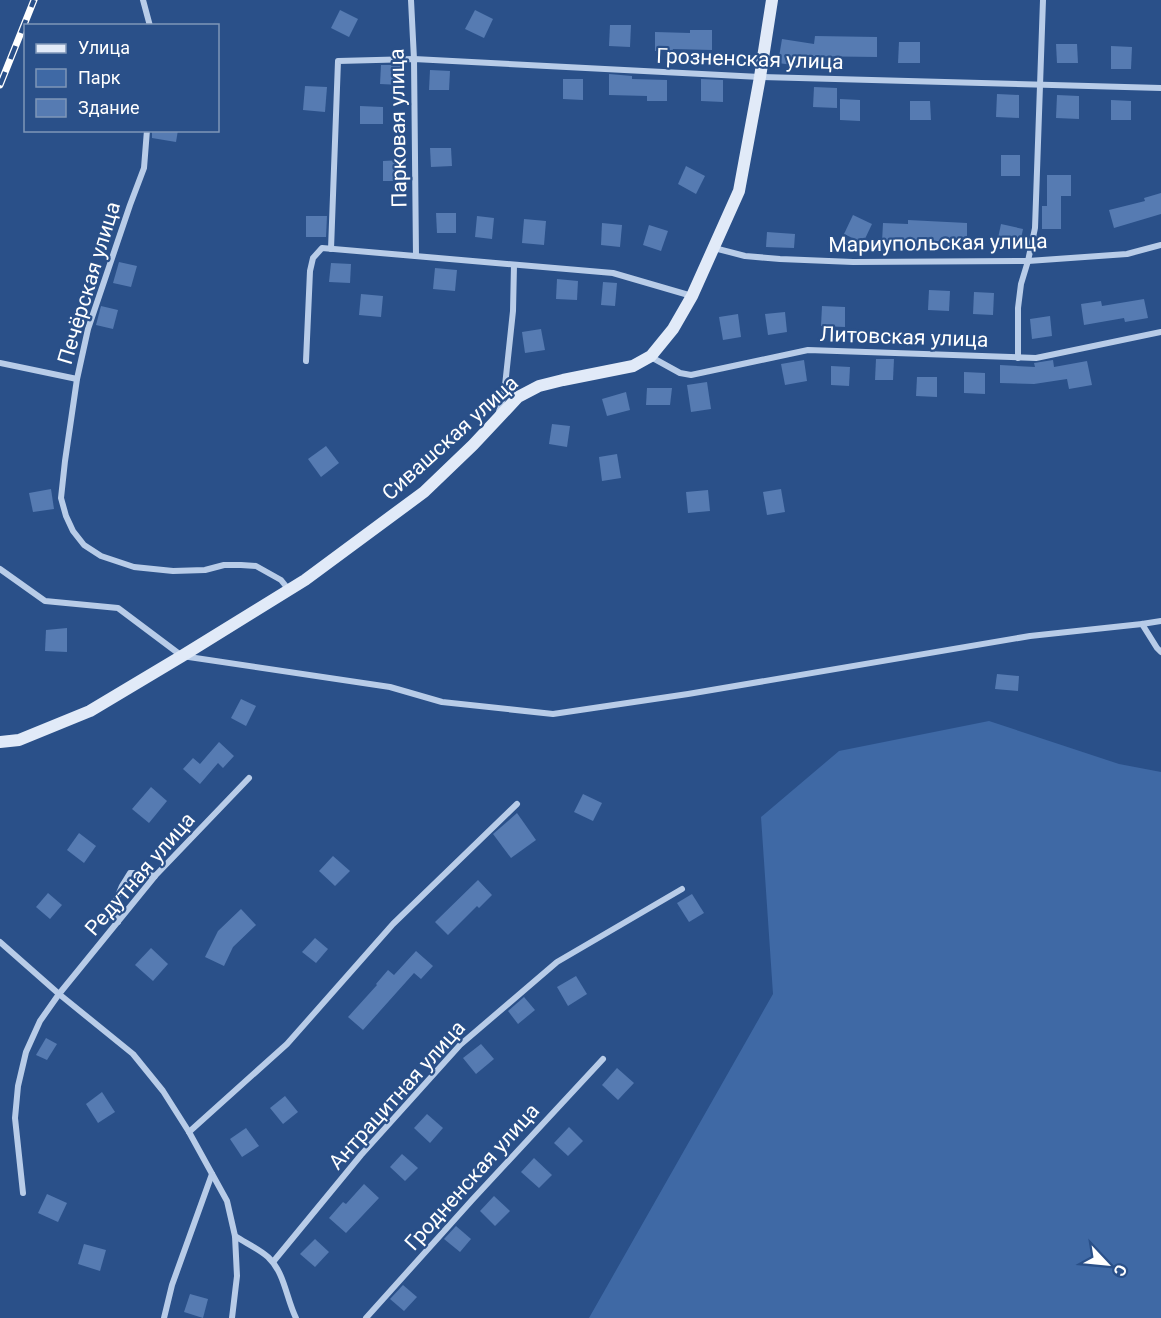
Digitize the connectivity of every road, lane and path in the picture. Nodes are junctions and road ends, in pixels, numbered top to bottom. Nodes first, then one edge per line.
1 (143, 0) edge
2 (411, 0) edge
3 (772, 0) edge
4 (1043, 0) edge
5 (149, 24) edge
6 (414, 59) junction
7 (760, 77) junction
8 (1039, 85) junction
9 (1161, 88) edge
10 (147, 132) edge
11 (1161, 245) edge
12 (714, 248) junction
13 (331, 249) junction
14 (416, 256) junction
15 (1028, 261) junction
16 (514, 265) junction
17 (692, 296) junction
18 (1161, 332) edge
19 (651, 356) junction
20 (1018, 358) junction
21 (306, 361) dead end
22 (0, 363) edge
23 (77, 379) junction
24 (497, 418) junction
25 (0, 569) edge
26 (289, 590) junction
27 (1161, 621) edge
28 (1142, 624) junction
29 (1161, 652) edge
30 (182, 656) junction
31 (0, 742) edge
32 (249, 778) dead end
33 (517, 804) dead end
34 (155, 876) junction
35 (682, 889) dead end
36 (118, 922) junction
37 (0, 942) edge
38 (59, 994) junction
39 (603, 1059) dead end
40 (189, 1132) junction
41 (212, 1174) junction
42 (23, 1193) dead end
43 (235, 1236) junction
44 (273, 1262) junction
45 (164, 1318) edge
46 (232, 1318) edge
47 (296, 1318) edge
48 (366, 1318) edge

1 - 5 street
2 - 6 street, Парковая улица
3 - 7 street, Сивашская улица
4 - 8 street
6 - 7 street, Грозненская улица
6 - 13 street, Грозненская улица
6 - 14 street, Парковая улица
7 - 8 street, Грозненская улица
7 - 12 street, Сивашская улица
8 - 9 street, Грозненская улица
8 - 15 street
10 - 23 street, Печёрская улица
11 - 15 street, Мариупольская улица
12 - 15 street, Мариупольская улица
12 - 17 street, Сивашская улица
13 - 14 street
13 - 21 street
14 - 16 street
15 - 20 street
16 - 17 street
16 - 24 street
17 - 19 street, Сивашская улица
18 - 20 street, Литовская улица
19 - 20 street, Литовская улица
19 - 24 street, Сивашская улица
22 - 23 street
23 - 26 street, Печёрская улица
24 - 26 street, Сивашская улица
25 - 30 street
26 - 30 street, Сивашская улица
27 - 28 street
28 - 29 street
28 - 30 street
30 - 31 street, Сивашская улица
32 - 34 street, Редутная улица
33 - 40 street
34 - 36 street, Редутная улица
34 - 36 street
35 - 44 street, Антрацитная улица
36 - 38 street, Редутная улица
37 - 38 street
38 - 40 street
38 - 42 street, Редутная улица
39 - 48 street, Гродненская улица
40 - 41 street
41 - 43 street
41 - 45 street
43 - 44 street
43 - 46 street
44 - 47 street

